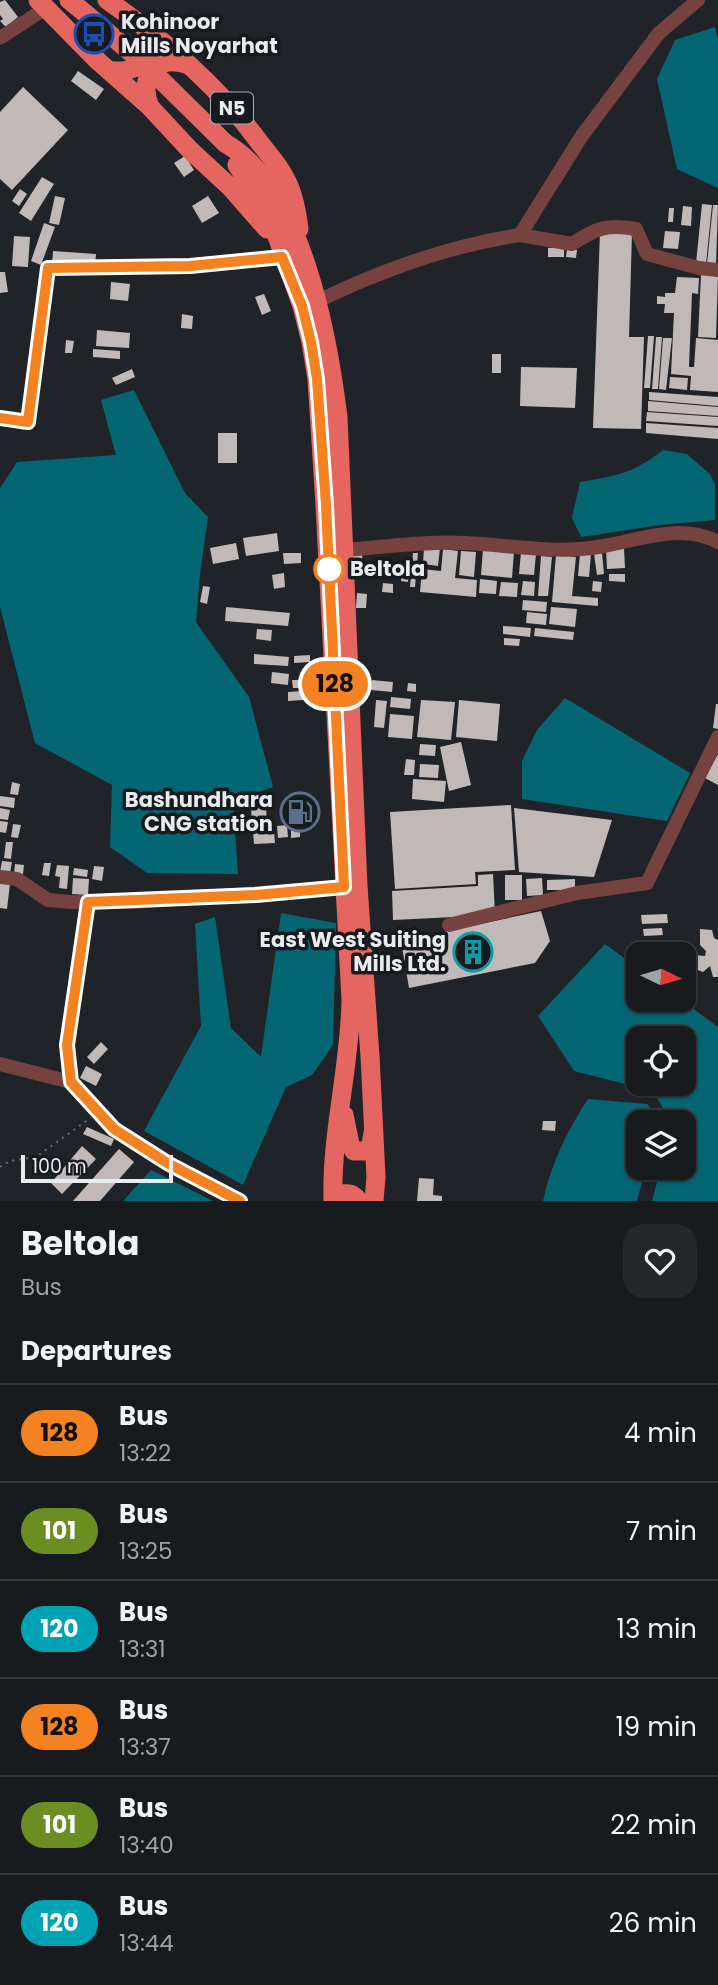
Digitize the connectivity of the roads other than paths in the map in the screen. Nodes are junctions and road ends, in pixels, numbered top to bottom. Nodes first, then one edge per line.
1 (69, 0) edge
2 (107, 0) edge
3 (698, 0) edge
4 (42, 4) edge
5 (144, 27) junction
6 (0, 38) edge
7 (192, 66) junction
8 (108, 70) junction
9 (150, 107) junction
10 (225, 143) junction
11 (520, 235) junction
12 (281, 252) junction
13 (303, 253) junction
14 (718, 270) edge
15 (318, 301) junction
16 (0, 418) edge
17 (718, 542) edge
18 (343, 550) junction
19 (718, 737) edge
20 (0, 877) edge
21 (344, 887) junction
22 (88, 902) junction
23 (449, 925) dead end
24 (0, 1064) edge
25 (71, 1082) junction
26 (341, 1093) junction
27 (374, 1132) junction
28 (240, 1201) edge
29 (334, 1201) edge
30 (359, 1201) edge
31 (374, 1201) edge

1 - 10 highway, N5, bridge
2 - 5 highway, N5
3 - 11 street
4 - 6 street
4 - 8 highway
5 - 7 highway, N5
5 - 8 highway
7 - 9 highway
7 - 13 highway, N5
8 - 9 highway
9 - 12 highway
10 - 12 highway, N5
10 - 13 highway, N5
11 - 14 street
11 - 15 street
12 - 16 street
12 - 21 highway, N5
13 - 15 highway, N5
15 - 18 highway, N5
17 - 18 street
18 - 27 highway, N5
19 - 23 street
20 - 22 street
21 - 22 street
21 - 26 highway, N5
22 - 25 street
24 - 25 street
25 - 28 street
26 - 27 highway
26 - 29 highway, N5
27 - 31 highway, N5
29 - 30 highway

